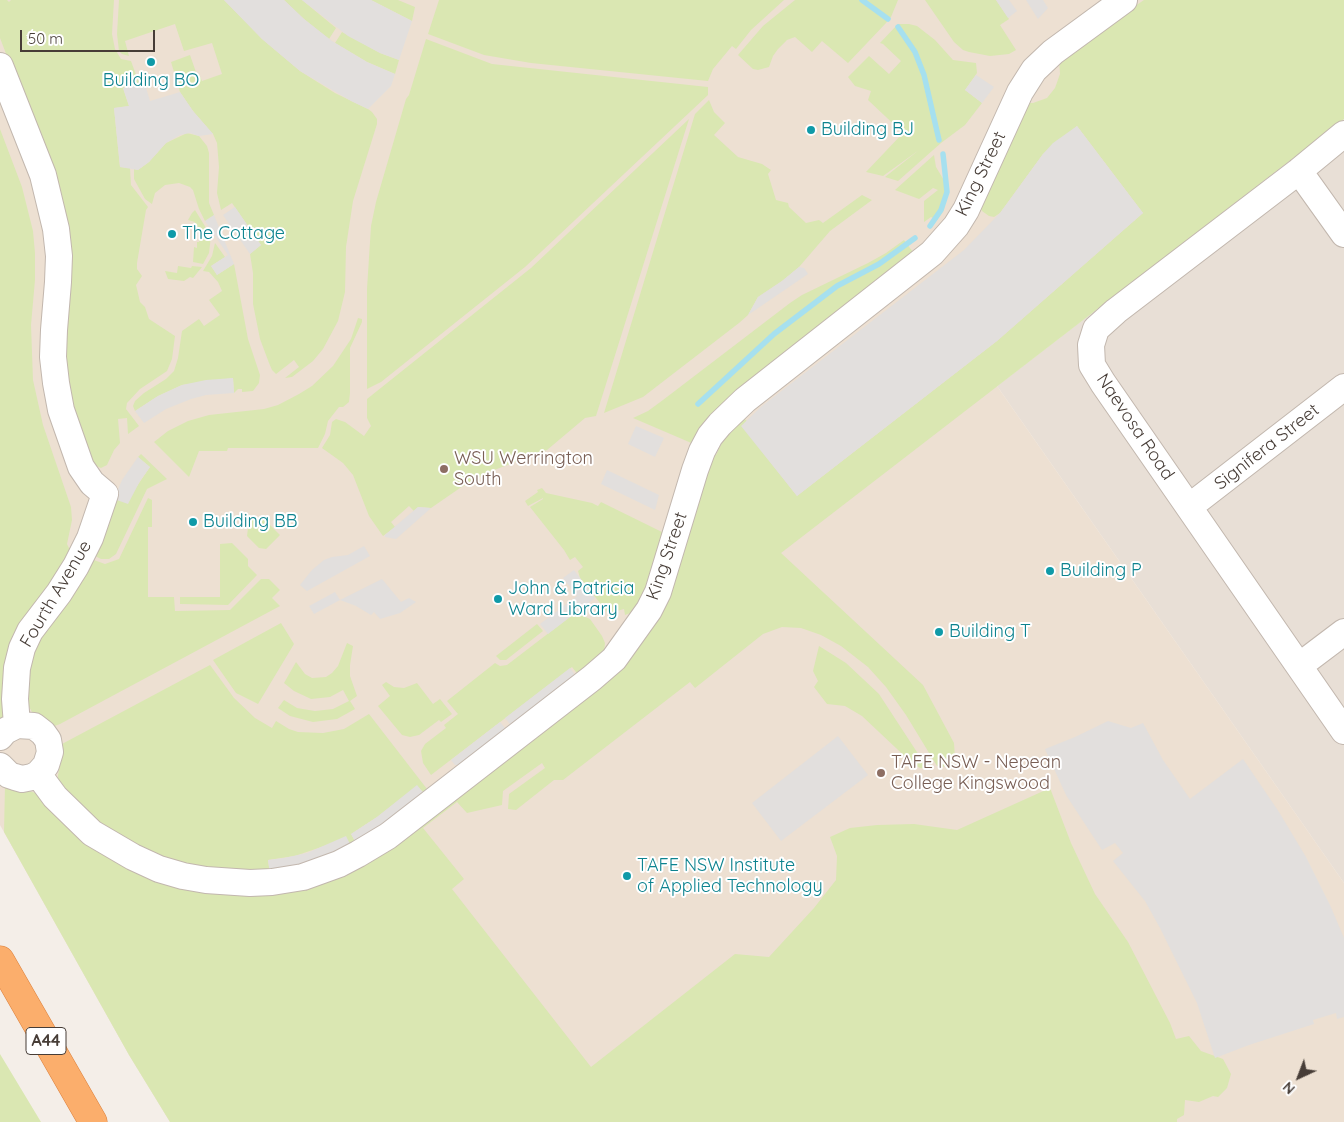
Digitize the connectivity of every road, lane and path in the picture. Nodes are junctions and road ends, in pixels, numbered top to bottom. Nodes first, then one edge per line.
1 (1124, 0) edge
2 (0, 66) edge
3 (1344, 134) edge
4 (1299, 171) junction
5 (1344, 234) edge
6 (1344, 386) edge
7 (1189, 507) junction
8 (1344, 632) edge
9 (1299, 666) junction
10 (8, 731) edge
11 (1344, 731) edge
12 (0, 767) edge
13 (38, 774) junction
14 (0, 960) edge
15 (93, 1122) edge

1 - 13 street, King Street
2 - 10 street, Fourth Avenue
3 - 4 street, Naevosa Road
4 - 5 street
4 - 7 street, Naevosa Road
6 - 7 street, Signifera Street
7 - 9 street, Naevosa Road
8 - 9 street
9 - 11 street, Naevosa Road
10 - 13 street
12 - 13 street
14 - 15 highway, A44

